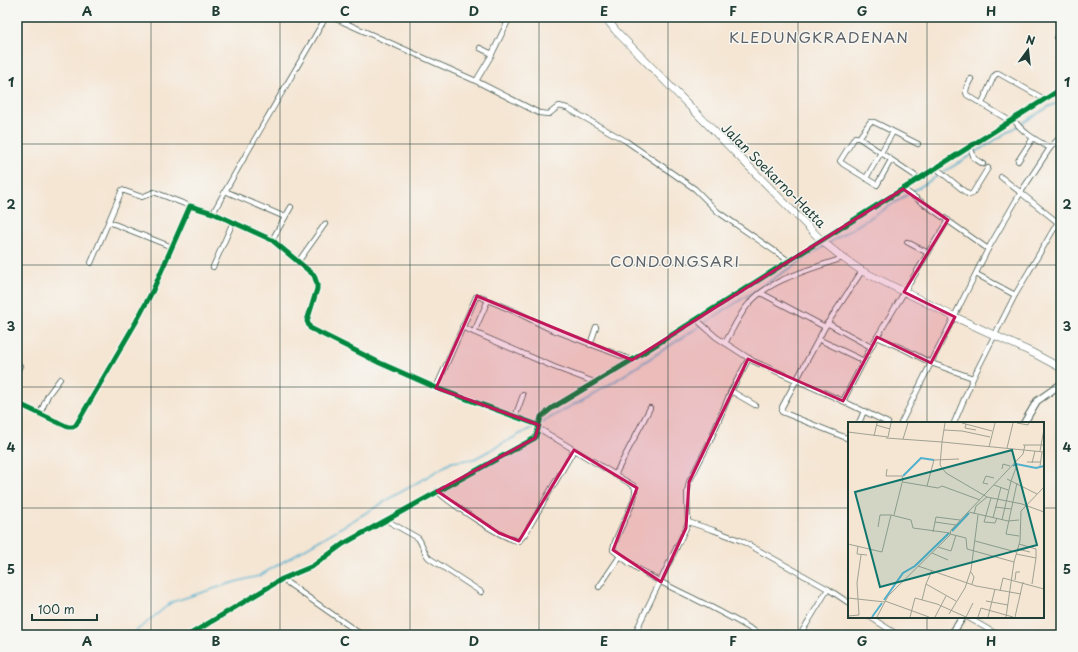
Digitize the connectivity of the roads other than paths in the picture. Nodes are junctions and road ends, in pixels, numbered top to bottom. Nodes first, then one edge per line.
1 (326, 17) edge
2 (332, 17) edge
3 (496, 17) edge
4 (605, 17) edge
5 (508, 19) edge
6 (1061, 29) edge
7 (1061, 43) edge
8 (480, 48) dead end
9 (492, 54) junction
10 (971, 79) dead end
11 (476, 81) junction
12 (1061, 89) edge
13 (1044, 99) junction
14 (982, 103) junction
15 (1012, 120) junction
16 (893, 132) junction
17 (1061, 136) edge
18 (859, 138) junction
19 (1033, 138) junction
20 (918, 144) dead end
21 (971, 148) junction
22 (1050, 148) junction
23 (880, 153) junction
24 (891, 160) junction
25 (1018, 161) dead end
26 (983, 164) dead end
27 (936, 168) junction
28 (988, 168) dead end
29 (1001, 177) dead end
30 (866, 178) junction
31 (920, 178) junction
32 (903, 189) junction
33 (225, 191) junction
34 (1021, 192) junction
35 (190, 206) junction
36 (291, 206) dead end
37 (213, 213) junction
38 (285, 217) junction
39 (948, 220) junction
40 (109, 222) junction
41 (233, 222) junction
42 (324, 224) dead end
43 (1059, 224) edge
44 (272, 240) junction
45 (907, 242) dead end
46 (825, 243) junction
47 (172, 247) junction
48 (988, 249) junction
49 (928, 253) junction
50 (843, 258) junction
51 (789, 261) junction
52 (298, 262) junction
53 (91, 263) dead end
54 (213, 267) dead end
55 (862, 271) junction
56 (976, 274) junction
57 (904, 292) junction
58 (761, 293) junction
59 (1015, 295) junction
60 (488, 300) junction
61 (955, 317) junction
62 (696, 319) junction
63 (826, 325) junction
64 (462, 327) junction
65 (596, 327) dead end
66 (474, 332) junction
67 (994, 335) junction
68 (877, 337) junction
69 (818, 339) junction
70 (725, 343) junction
71 (590, 345) junction
72 (871, 347) junction
73 (749, 358) junction
74 (632, 360) junction
75 (864, 361) junction
76 (931, 363) junction
77 (20, 366) dead end
78 (1061, 368) edge
79 (17, 372) edge
80 (973, 378) junction
81 (60, 379) dead end
82 (797, 380) junction
83 (594, 382) junction
84 (1061, 384) edge
85 (436, 388) junction
86 (731, 391) junction
87 (522, 395) dead end
88 (843, 401) junction
89 (17, 403) edge
90 (755, 405) dead end
91 (650, 408) dead end
92 (864, 411) junction
93 (40, 414) junction
94 (515, 417) junction
95 (858, 422) edge
96 (886, 422) edge
97 (902, 422) edge
98 (954, 422) edge
99 (1025, 422) edge
100 (538, 426) junction
101 (848, 439) edge
102 (574, 450) junction
103 (615, 475) junction
104 (437, 491) junction
105 (386, 520) junction
106 (688, 522) junction
107 (620, 556) junction
108 (282, 579) junction
109 (661, 582) junction
110 (599, 587) dead end
111 (828, 589) junction
112 (481, 592) dead end
113 (848, 602) edge
114 (872, 618) edge
115 (962, 618) edge
116 (970, 618) edge
117 (359, 634) edge
118 (189, 635) edge
119 (634, 635) edge
120 (762, 635) edge
121 (800, 635) edge
122 (898, 635) edge
123 (951, 635) edge
124 (998, 635) edge

1 - 33 street
2 - 11 street
3 - 5 street
4 - 46 highway, Jalan Soekarno-Hatta
5 - 9 street
6 - 7 street
8 - 9 street
9 - 11 street
10 - 14 street
11 - 51 street
12 - 13 street
13 - 14 street
13 - 15 street
14 - 15 street
15 - 19 street
15 - 21 street
16 - 18 street
16 - 20 street
16 - 23 street
17 - 22 street
18 - 23 street
18 - 30 street
19 - 22 street
19 - 25 street
21 - 26 street
21 - 27 street
22 - 34 street
23 - 24 street
23 - 30 street
24 - 30 street
24 - 31 street
27 - 28 street
27 - 31 street
29 - 34 street
31 - 32 street
32 - 39 street
32 - 46 street
33 - 37 street
33 - 38 street
34 - 43 street
34 - 48 street
35 - 37 street
35 - 40 street
35 - 47 street
36 - 38 street
37 - 41 street
38 - 44 street
39 - 48 street
39 - 49 street
40 - 47 street
40 - 53 street
41 - 44 street
41 - 54 street
42 - 52 street
43 - 59 street
44 - 52 street
45 - 49 street
46 - 50 highway, Jalan Soekarno-Hatta
46 - 51 street
47 - 93 street
48 - 56 street
49 - 57 street
50 - 55 highway, Jalan Soekarno-Hatta
50 - 58 street
51 - 62 street
52 - 85 street
55 - 57 highway, Jalan Soekarno-Hatta
55 - 63 street
56 - 59 street
56 - 61 street
57 - 61 highway, Jalan Soekarno-Hatta
57 - 68 street
58 - 63 street
58 - 70 street
59 - 67 street
60 - 64 street
60 - 66 street
60 - 71 street
61 - 67 highway, Jalan Soekarno-Hatta
61 - 76 street
62 - 70 street
62 - 74 street
63 - 69 street
63 - 72 street
64 - 66 street
64 - 85 street
65 - 71 street
66 - 83 street
67 - 78 highway, Jalan Soekarno-Hatta
67 - 80 street
68 - 72 street
68 - 76 street
69 - 75 street
69 - 82 street
70 - 73 street
71 - 74 street
72 - 75 street
73 - 82 street
73 - 86 street
74 - 83 street
75 - 88 street
76 - 80 street
76 - 97 street
77 - 79 street
80 - 98 street
81 - 93 street
82 - 88 street
82 - 101 street
83 - 100 street
84 - 99 main road
85 - 94 street
86 - 90 street
86 - 106 street
87 - 94 street
88 - 92 street
89 - 93 street
91 - 103 street
92 - 95 street
92 - 96 street
94 - 100 street
100 - 102 street
100 - 104 street
102 - 103 street
102 - 104 street
103 - 107 street
104 - 105 street
105 - 108 street
105 - 112 street
106 - 109 street
106 - 111 street
107 - 109 street
107 - 110 street
108 - 117 street
108 - 118 street
109 - 119 street
109 - 120 street
111 - 113 street
111 - 121 street
114 - 122 street
115 - 123 main road
116 - 124 street

